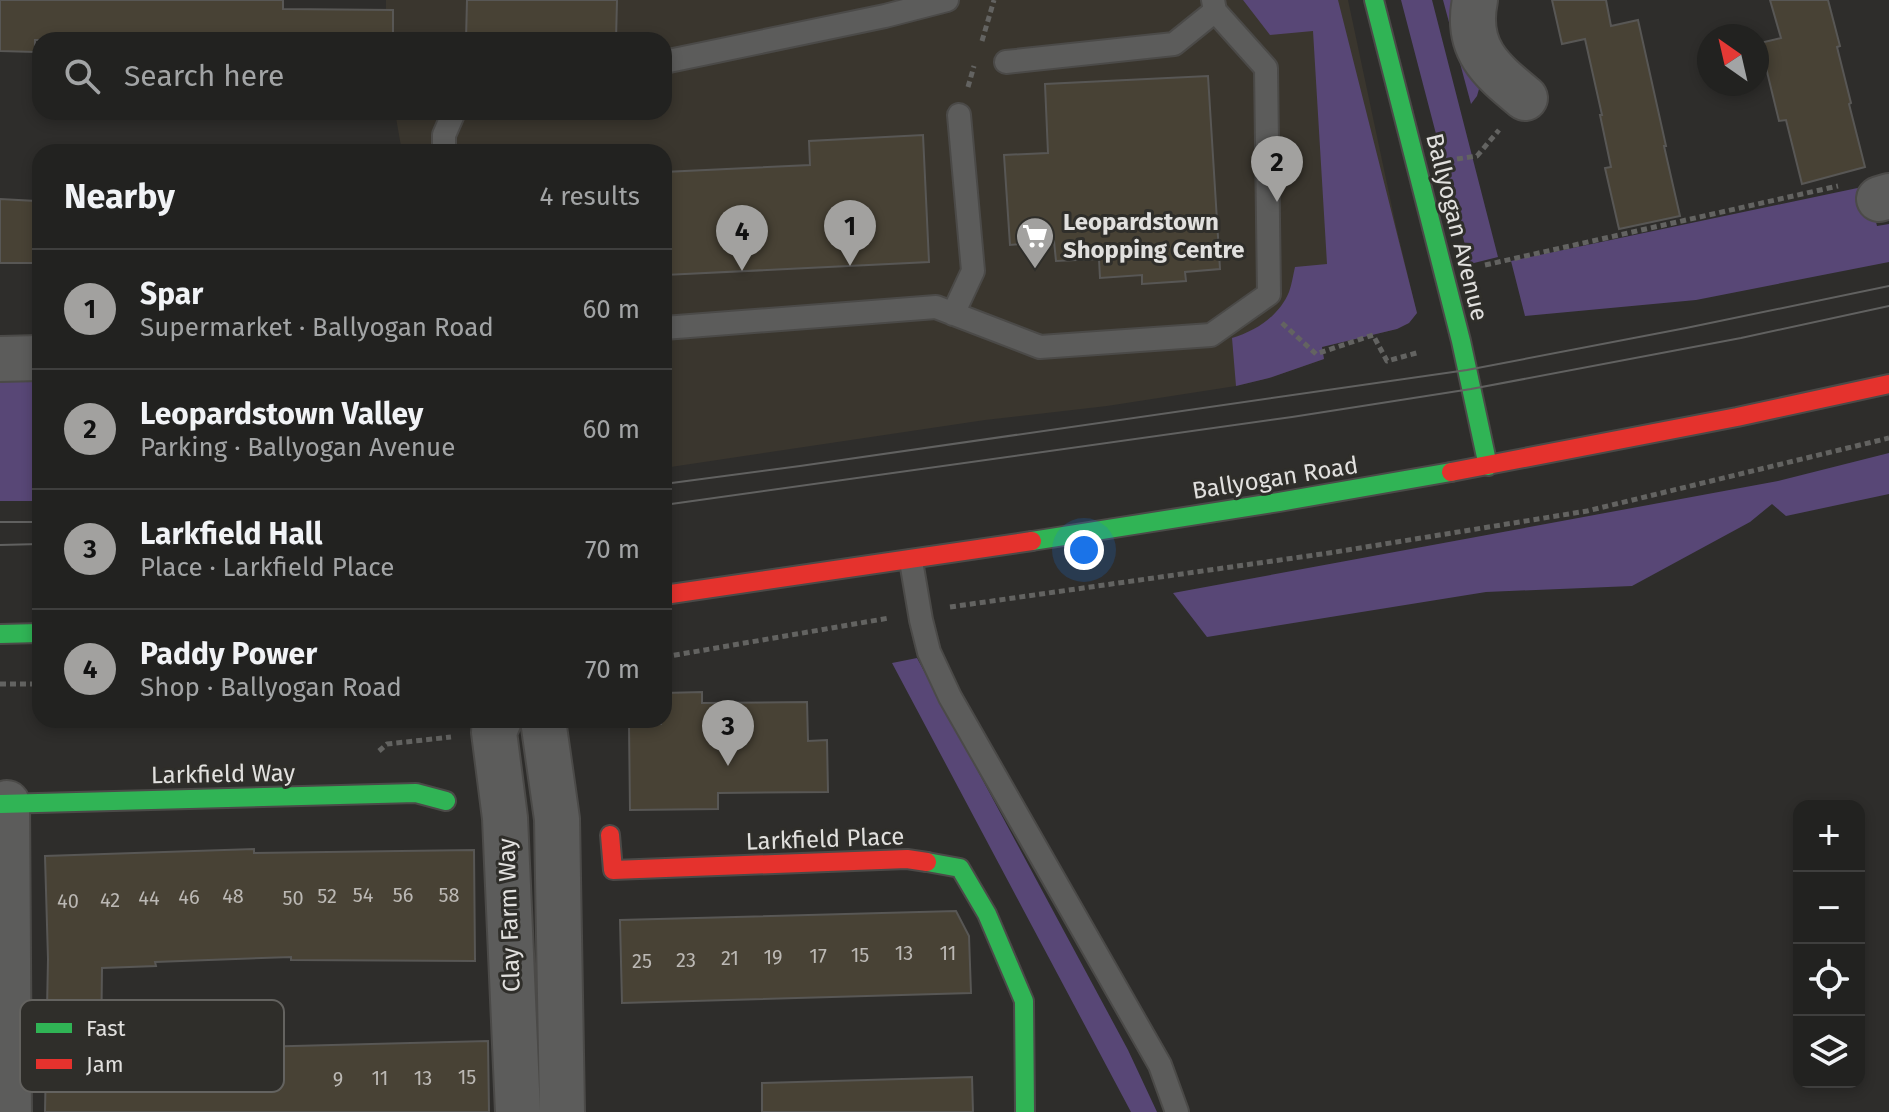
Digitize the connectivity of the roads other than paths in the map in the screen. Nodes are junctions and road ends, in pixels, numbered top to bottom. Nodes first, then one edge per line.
1 (947, 0) edge
2 (1374, 0) edge
3 (1475, 0) edge
4 (1214, 6) edge
5 (672, 60) edge
6 (1006, 62) dead end
7 (1525, 98) road end
8 (959, 115) dead end
9 (451, 120) edge
10 (444, 144) edge
11 (953, 314) junction
12 (672, 327) edge
13 (32, 358) edge
14 (0, 359) edge
15 (1889, 384) edge
16 (1488, 466) junction
17 (911, 561) junction
18 (672, 594) edge
19 (32, 633) edge
20 (0, 634) edge
21 (496, 728) edge
22 (544, 728) edge
23 (446, 801) dead end
24 (3, 804) edge
25 (610, 835) dead end
26 (9, 1112) edge
27 (518, 1112) edge
28 (562, 1112) edge
29 (1025, 1112) edge
30 (1177, 1112) edge

1 - 5 lane
2 - 16 street, Ballyogan Avenue
3 - 7 street
4 - 6 lane
4 - 11 lane
8 - 11 lane
9 - 10 lane
11 - 12 lane
13 - 14 street
15 - 16 street, Ballyogan Road
16 - 17 street, Ballyogan Road
17 - 18 street, Ballyogan Road
17 - 30 lane
19 - 20 street
21 - 27 street, Clay Farm Way
22 - 28 street, Clay Farm Way
23 - 24 street, Larkfield Way
24 - 26 street
25 - 29 street, Larkfield Place

